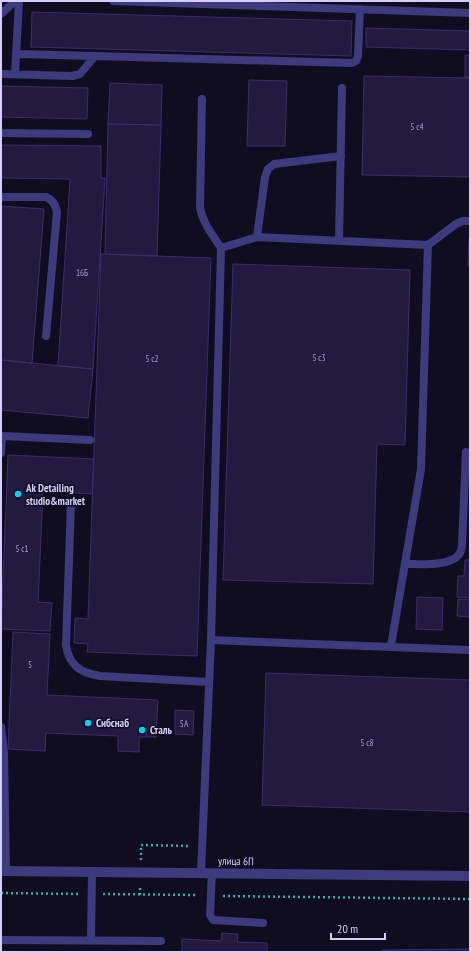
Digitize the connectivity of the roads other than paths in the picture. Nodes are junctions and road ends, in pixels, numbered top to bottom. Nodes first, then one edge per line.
1 (15, 1) edge
2 (19, 1) edge
3 (113, 1) edge
4 (175, 2) edge
5 (360, 9) junction
6 (470, 13) edge
7 (1, 14) edge
8 (16, 54) junction
9 (96, 56) junction
10 (1, 74) edge
11 (15, 74) junction
12 (342, 88) dead end
13 (202, 99) dead end
14 (1, 133) edge
15 (88, 134) dead end
16 (341, 156) junction
17 (1, 197) edge
18 (470, 221) edge
19 (257, 237) junction
20 (339, 240) junction
21 (428, 244) junction
22 (222, 248) junction
23 (46, 336) dead end
24 (1, 435) edge
25 (90, 440) dead end
26 (466, 452) dead end
27 (1, 453) edge
28 (71, 503) dead end
29 (405, 564) junction
30 (211, 640) junction
31 (391, 646) junction
32 (470, 650) edge
33 (209, 682) junction
34 (1, 727) edge
35 (3, 871) edge
36 (92, 872) junction
37 (206, 873) junction
38 (470, 876) edge
39 (263, 923) dead end
40 (1, 940) edge
41 (91, 940) junction
42 (161, 941) dead end

1 - 7 lane
2 - 8 lane
3 - 4 lane
4 - 5 lane
5 - 6 lane
5 - 9 lane
8 - 9 lane
8 - 11 lane
9 - 11 lane
10 - 11 lane
12 - 16 lane
13 - 22 lane
14 - 15 lane
16 - 19 lane
16 - 20 lane
17 - 23 lane
18 - 21 lane
19 - 20 lane
19 - 22 lane
20 - 21 lane
21 - 29 lane
22 - 30 lane
24 - 25 lane
24 - 27 lane
26 - 29 lane
28 - 33 lane
29 - 31 lane
30 - 31 lane
30 - 33 lane
31 - 32 lane
33 - 37 lane
34 - 35 lane
35 - 36 street, улица 6П
36 - 37 street, улица 6П
36 - 41 lane
37 - 38 street, улица 6П
37 - 39 lane
40 - 41 lane
41 - 42 lane

